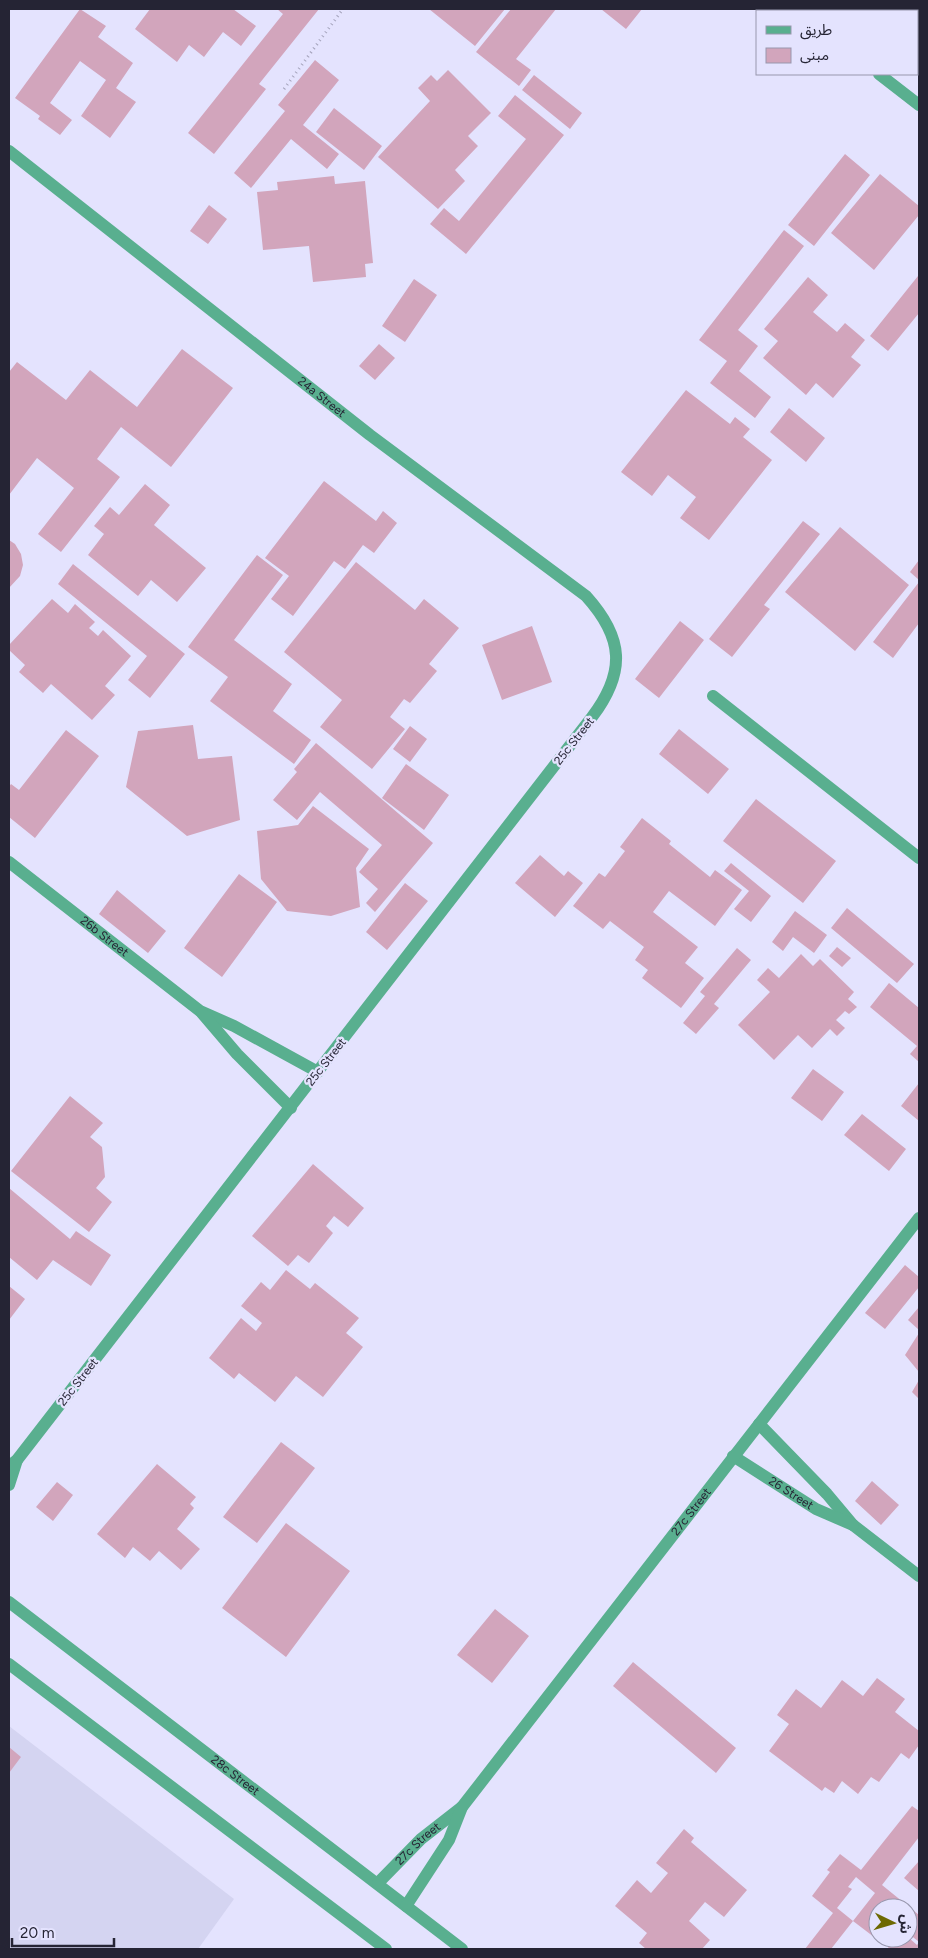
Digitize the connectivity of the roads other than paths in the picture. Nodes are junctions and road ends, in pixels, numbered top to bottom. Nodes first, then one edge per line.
1 (881, 75) edge
2 (919, 105) edge
3 (9, 151) edge
4 (618, 654) joint
5 (713, 696) dead end
6 (919, 858) edge
7 (9, 862) edge
8 (200, 1011) junction
9 (318, 1072) junction
10 (291, 1108) junction
11 (919, 1218) edge
12 (760, 1424) junction
13 (733, 1456) junction
14 (13, 1463) edge
15 (9, 1485) edge
16 (853, 1525) junction
17 (919, 1576) edge
18 (9, 1602) edge
19 (9, 1664) edge
20 (462, 1808) junction
21 (378, 1883) junction
22 (406, 1906) junction
23 (386, 1949) edge
24 (462, 1949) edge

1 - 2 street
3 - 4 street, 24a Street
4 - 9 street, 25c Street
5 - 6 street
7 - 8 street, 26b Street
8 - 9 street, 26b Street
8 - 10 street, 26b Street
9 - 10 street, 25c Street
10 - 14 street, 25c Street
11 - 12 street, 27c Street
12 - 13 street, 27c Street
12 - 16 street, 26 Street
13 - 16 street, 26 Street
13 - 20 street, 27c Street
14 - 15 street, 25c Street
16 - 17 street, 26 Street
18 - 21 street, 28c Street
19 - 23 street
20 - 21 street, 27c Street
20 - 22 street, 27c Street
21 - 22 street, 28c Street
22 - 24 street, 28c Street

